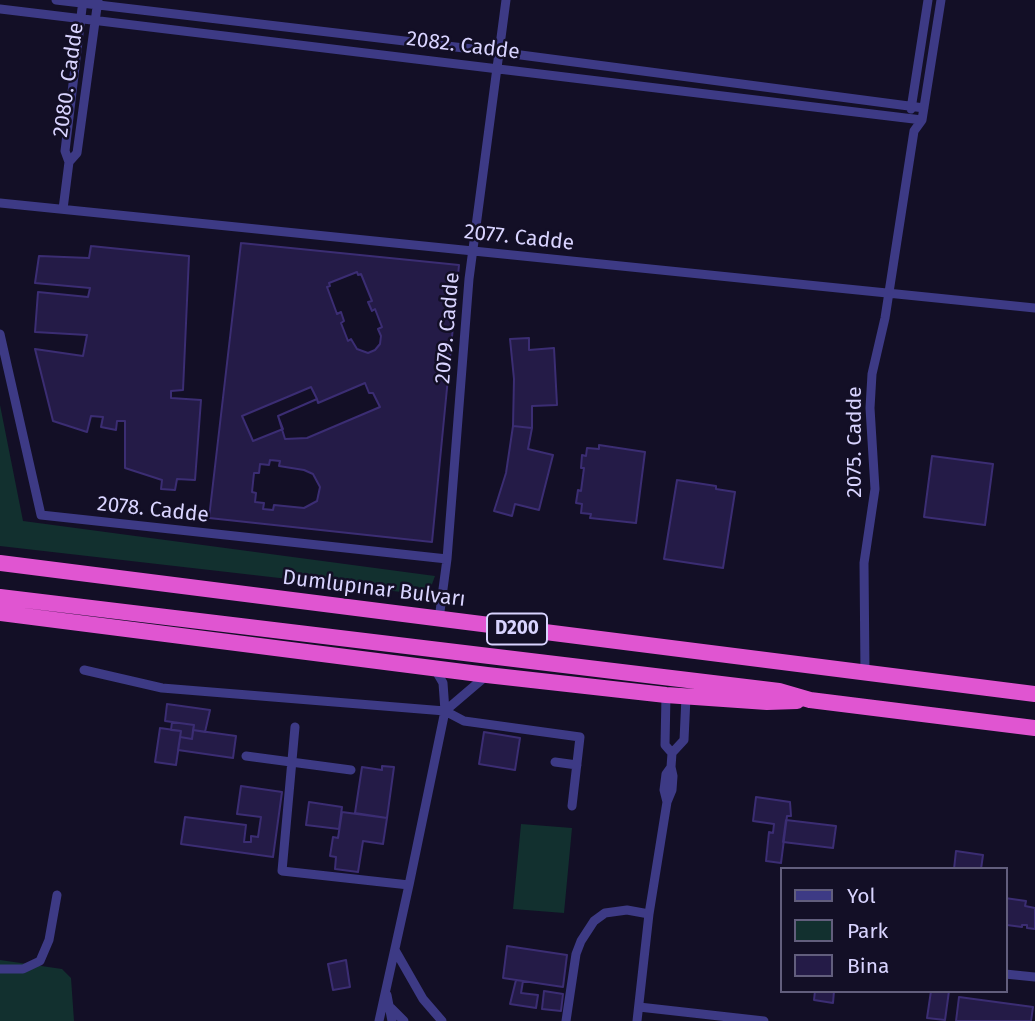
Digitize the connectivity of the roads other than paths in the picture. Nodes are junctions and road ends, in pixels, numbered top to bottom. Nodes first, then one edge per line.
1 (56, 0) edge
2 (506, 0) edge
3 (928, 0) edge
4 (941, 0) edge
5 (83, 2) edge
6 (97, 3) edge
7 (0, 9) edge
8 (81, 18) junction
9 (95, 20) junction
10 (498, 52) junction
11 (496, 68) junction
12 (911, 106) junction
13 (924, 108) junction
14 (909, 119) junction
15 (922, 120) junction
16 (915, 131) junction
17 (69, 162) junction
18 (0, 203) edge
19 (63, 209) junction
20 (472, 251) junction
21 (890, 293) junction
22 (1035, 308) edge
23 (0, 334) edge
24 (447, 559) junction
25 (0, 563) edge
26 (0, 597) edge
27 (0, 613) edge
28 (439, 619) junction
29 (435, 669) junction
30 (84, 670) dead end
31 (865, 673) junction
32 (487, 675) junction
33 (1035, 694) edge
34 (666, 695) junction
35 (686, 697) junction
36 (810, 700) junction
37 (445, 711) junction
38 (295, 727) dead end
39 (1032, 728) edge
40 (672, 753) junction
41 (246, 756) dead end
42 (292, 761) junction
43 (555, 762) dead end
44 (577, 765) junction
45 (351, 770) dead end
46 (572, 806) dead end
47 (410, 885) junction
48 (57, 895) dead end
49 (649, 914) junction
50 (395, 950) junction
51 (0, 969) edge
52 (1007, 974) edge
53 (1035, 977) edge
54 (386, 990) junction
55 (389, 1007) junction
56 (639, 1007) junction
57 (379, 1021) edge
58 (392, 1021) edge
59 (404, 1021) edge
60 (442, 1021) edge
61 (566, 1021) edge
62 (637, 1021) edge
63 (764, 1021) edge

1 - 5 street, 2082. Cadde
2 - 10 street, 2079. Cadde
3 - 12 street
4 - 13 street, 2075. Cadde
5 - 6 street, 2082. Cadde
5 - 8 street, 2080. Cadde
6 - 9 street, 2080. Cadde
6 - 10 street, 2082. Cadde
7 - 8 street, 2082. Cadde
8 - 9 street, 2082. Cadde
8 - 17 street, 2080. Cadde
9 - 11 street, 2082. Cadde
9 - 17 street, 2080. Cadde
10 - 11 street, 2079. Cadde
10 - 12 street, 2082. Cadde
11 - 14 street, 2082. Cadde
11 - 20 street, 2079. Cadde
12 - 13 street, 2082. Cadde
12 - 14 street
13 - 15 street, 2075. Cadde
14 - 15 street, 2082. Cadde
14 - 16 street
15 - 16 street, 2075. Cadde
16 - 21 street, 2075. Cadde
17 - 19 street, 2080. Cadde
18 - 19 street, 2077. Cadde
19 - 20 street, 2077. Cadde
20 - 21 street, 2077. Cadde
20 - 24 street, 2079. Cadde
21 - 22 street, 2077. Cadde
21 - 31 street, 2075. Cadde
23 - 24 street, 2078. Cadde
24 - 28 street, 2079. Cadde
25 - 28 highway, Dumlupınar Bulvarı / D200
26 - 36 highway, D200
27 - 29 highway
28 - 31 highway, Dumlupınar Bulvarı / D200
29 - 32 highway
29 - 37 street
30 - 37 street
31 - 33 highway, Dumlupınar Bulvarı / D200
32 - 34 highway
32 - 37 street
34 - 35 highway
34 - 40 street
35 - 36 highway
35 - 40 street
36 - 39 highway, D200
37 - 44 street
37 - 47 street
38 - 42 street
40 - 49 street
41 - 42 street
42 - 45 street
42 - 47 street
43 - 44 street
44 - 46 street
47 - 50 street
48 - 51 street
49 - 56 street
49 - 61 street
50 - 54 street
50 - 60 street
52 - 53 street
54 - 55 street
54 - 57 street
55 - 58 street
55 - 59 street
56 - 62 street
56 - 63 street

